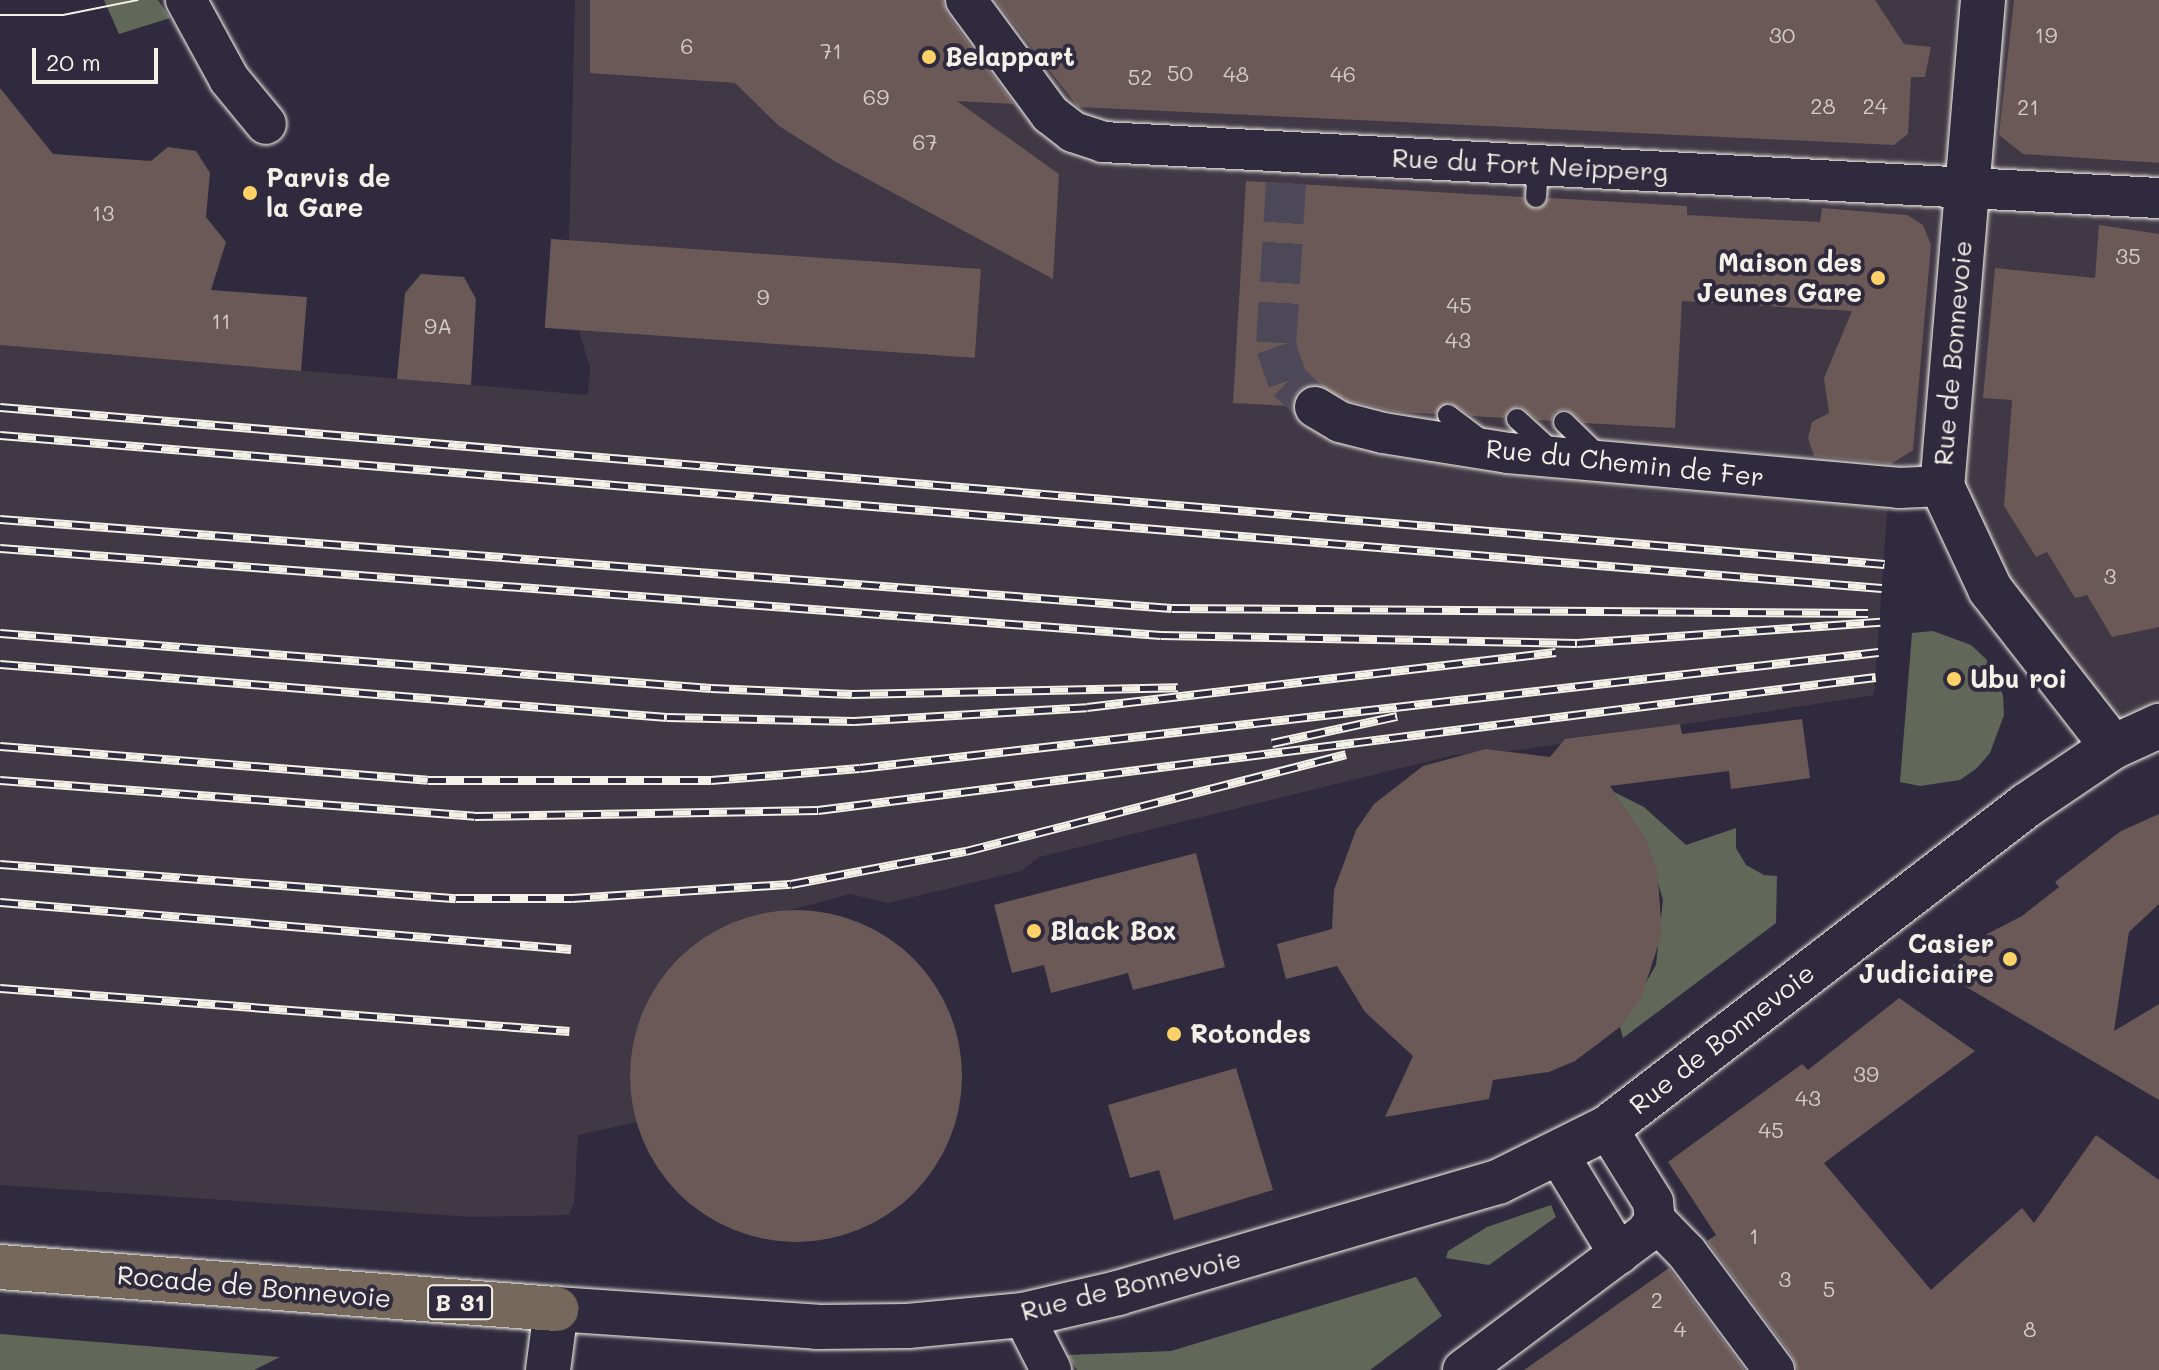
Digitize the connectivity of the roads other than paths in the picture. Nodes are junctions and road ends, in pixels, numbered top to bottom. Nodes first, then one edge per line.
1 (186, 0) edge
2 (966, 0) edge
3 (1983, 0) edge
4 (266, 124) dead end
5 (1967, 188) junction
6 (2159, 198) edge
7 (1315, 407) tunnel mouth
8 (1448, 415) dead end
9 (1513, 436) junction
10 (1942, 486) junction
11 (2159, 726) edge
12 (2113, 747) junction
13 (1607, 1128) junction
14 (1558, 1154) junction
15 (1655, 1220) junction
16 (1619, 1254) junction
17 (0, 1267) edge
18 (556, 1309) junction
19 (1023, 1315) junction
20 (548, 1370) edge
21 (1051, 1370) edge
22 (1463, 1370) edge
23 (1774, 1370) edge

1 - 4 street
2 - 5 street, Rue du Fort Neipperg
3 - 5 main road, Rue de Bonnevoie
5 - 6 street, Rue du Fort Neipperg
5 - 10 main road, Rue de Bonnevoie
7 - 9 street, Rue du Chemin de Fer
8 - 9 lane
9 - 10 street, Rue du Chemin de Fer
10 - 12 main road, Rue de Bonnevoie
11 - 12 main road
12 - 13 main road, Rue de Bonnevoie
13 - 14 main road, Rue de Bonnevoie
13 - 15 street
14 - 16 street
14 - 19 main road, Rue de Bonnevoie
15 - 16 street
15 - 23 street
16 - 22 street
17 - 18 main road, Rocade de Bonnevoie / B 31
18 - 19 main road, Rue de Bonnevoie
18 - 20 main road
19 - 21 street

